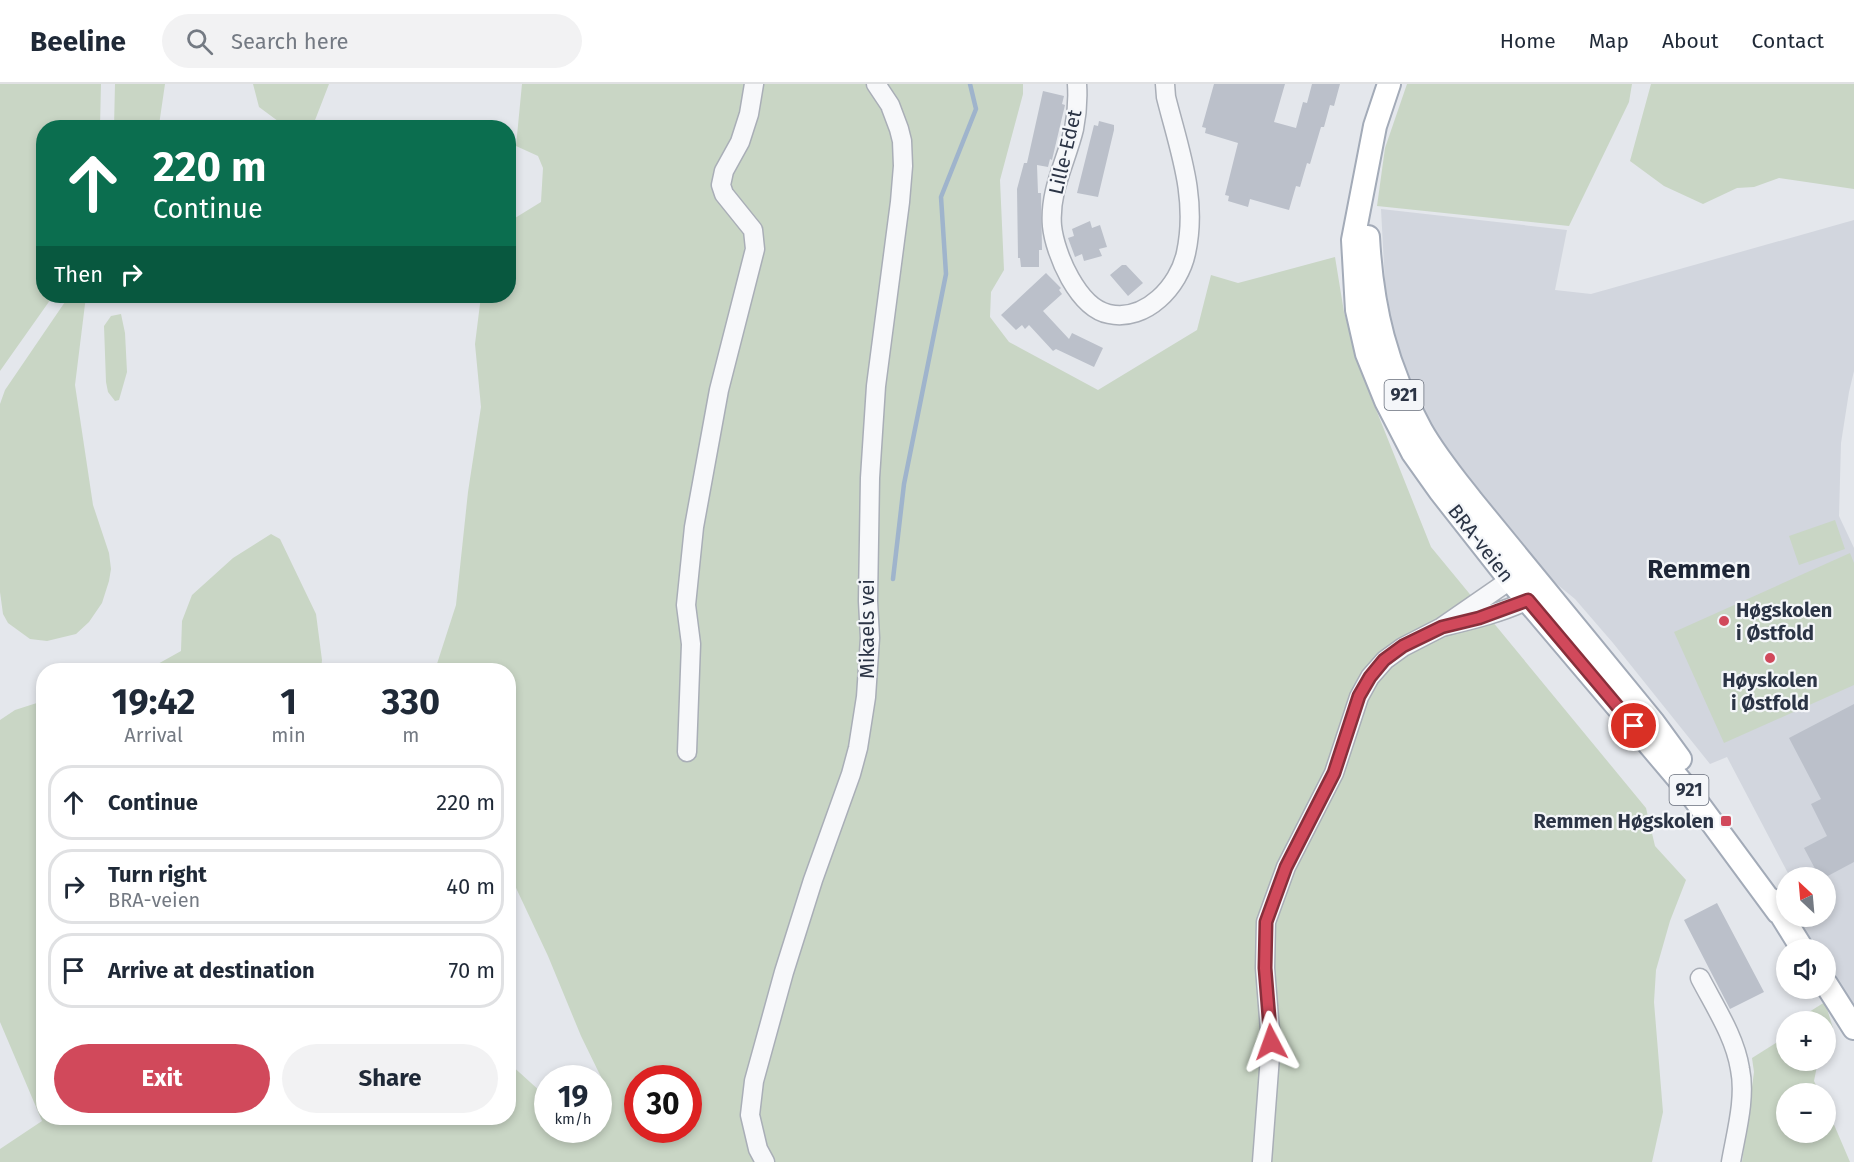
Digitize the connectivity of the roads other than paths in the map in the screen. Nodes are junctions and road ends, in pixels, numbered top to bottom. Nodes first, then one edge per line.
1 (754, 84) edge
2 (876, 84) edge
3 (1077, 84) edge
4 (1165, 84) edge
5 (1389, 84) edge
6 (1365, 176) junction
7 (1535, 577) junction
8 (1510, 580) junction
9 (1528, 600) junction
10 (1442, 627) junction
11 (687, 752) dead end
12 (1776, 909) edge
13 (1776, 909) edge
14 (1700, 978) dead end
15 (1836, 999) edge
16 (1854, 1028) edge
17 (765, 1162) edge
18 (1262, 1162) edge
19 (1731, 1162) edge

1 - 11 street
2 - 17 street, Mikaels vei
3 - 4 street, Lille-Edet
5 - 6 main road, BRA-veien / 921
6 - 7 main road, BRA-veien / 921
6 - 8 main road, BRA-veien / 921
7 - 8 street
7 - 9 street
7 - 12 main road, BRA-veien / 921
8 - 9 main road, BRA-veien / 921
8 - 10 street
9 - 10 street
9 - 13 main road, BRA-veien / 921
10 - 18 street
14 - 19 street
15 - 16 main road

